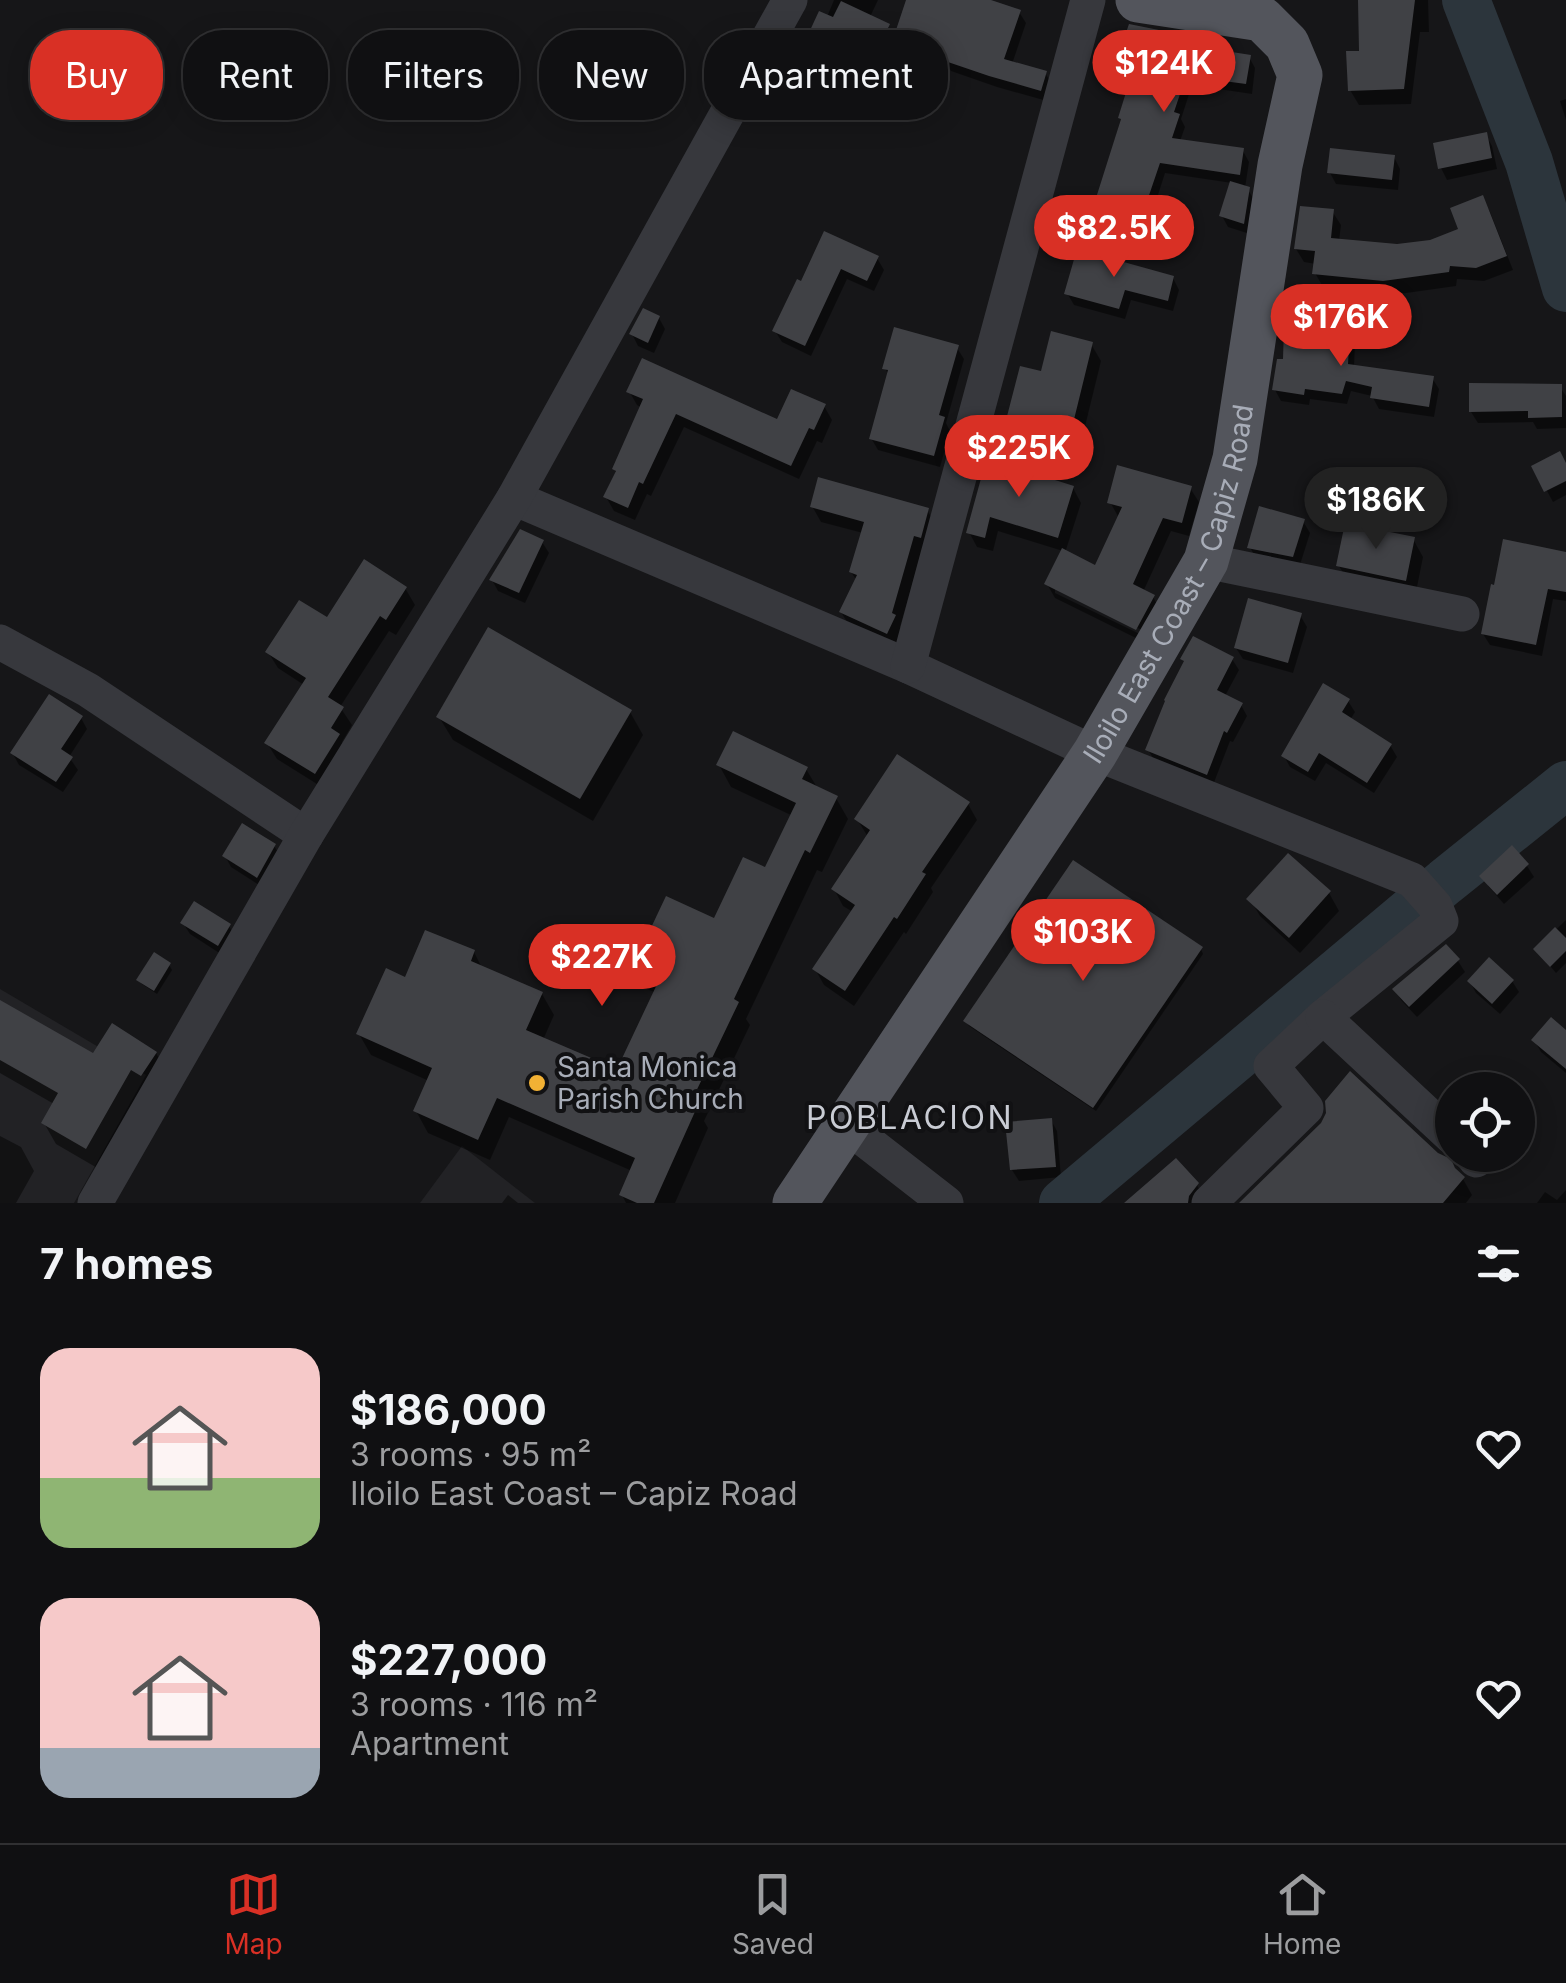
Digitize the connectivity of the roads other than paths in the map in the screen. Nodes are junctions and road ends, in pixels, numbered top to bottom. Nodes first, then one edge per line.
1 (790, 0) edge
2 (1088, 0) edge
3 (1138, 0) edge
4 (514, 498) junction
5 (1206, 560) junction
6 (1462, 614) dead end
7 (0, 642) edge
8 (908, 666) junction
9 (1095, 753) junction
10 (306, 835) junction
11 (1323, 1018) junction
12 (1435, 1121) edge
13 (847, 1126) junction
14 (95, 1203) edge
15 (795, 1203) edge
16 (946, 1203) edge
17 (1209, 1203) edge

1 - 4 street
2 - 8 street
3 - 5 main road, Iloilo East Coast – Capiz Road
4 - 8 street
4 - 10 street
5 - 6 street
5 - 9 main road, Iloilo East Coast – Capiz Road
7 - 10 street
8 - 9 street
9 - 11 street
9 - 13 main road, Iloilo East Coast – Capiz Road
10 - 14 street
11 - 12 street
11 - 17 street
13 - 15 main road, Iloilo East Coast – Capiz Road
13 - 16 street

